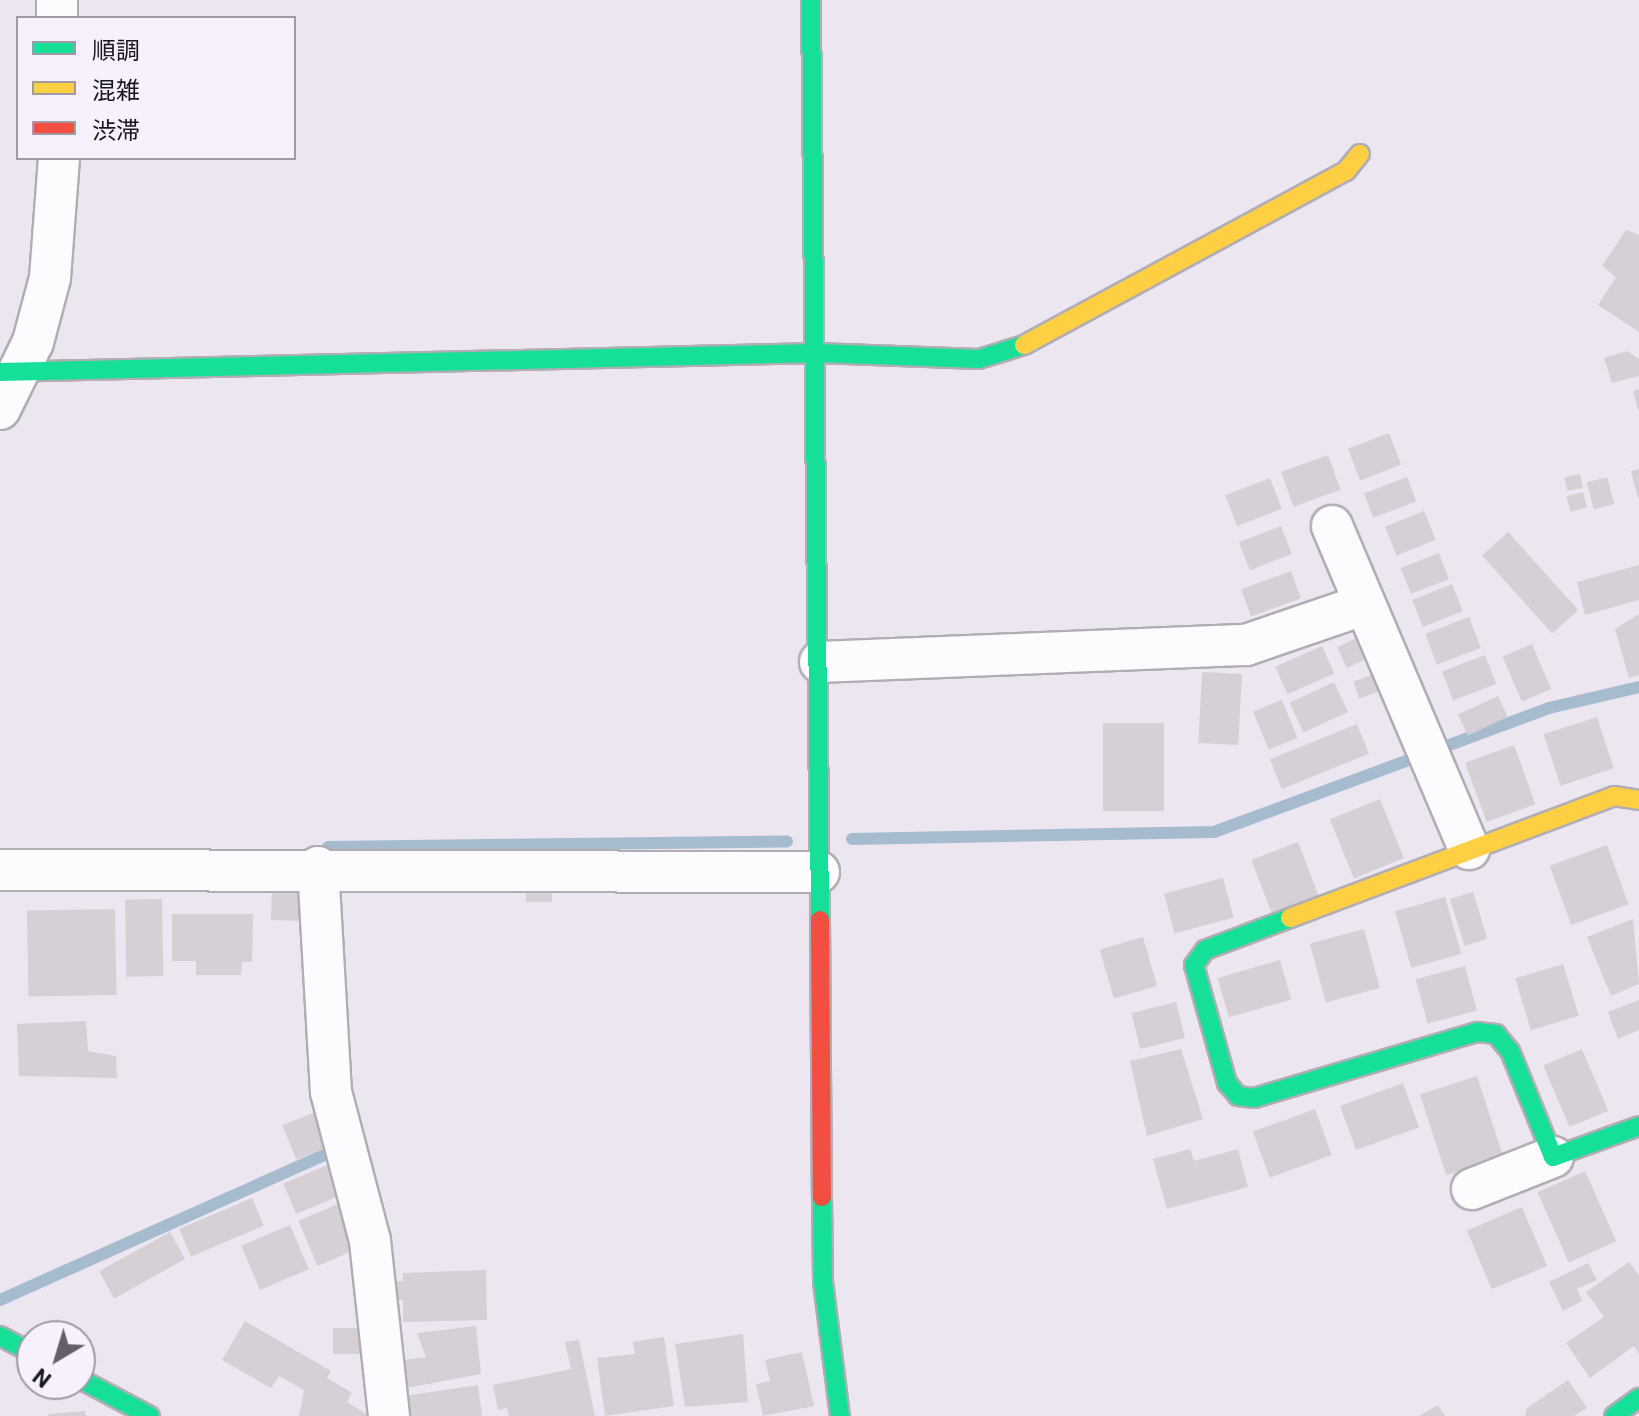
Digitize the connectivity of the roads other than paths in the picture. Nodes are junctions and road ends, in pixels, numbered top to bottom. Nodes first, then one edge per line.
1 (811, 0) edge
2 (1360, 154) dead end
3 (59, 160) edge
4 (817, 353) junction
5 (10, 372) edge
6 (0, 409) edge
7 (1332, 526) dead end
8 (1363, 605) junction
9 (820, 662) junction
10 (1639, 800) edge
11 (1469, 849) junction
12 (318, 867) junction
13 (0, 870) edge
14 (819, 872) junction
15 (1639, 1126) edge
16 (1553, 1157) junction
17 (1472, 1189) dead end
18 (96, 1387) edge
19 (1639, 1398) edge
20 (150, 1416) edge
21 (389, 1416) edge
22 (840, 1416) edge
23 (1614, 1416) edge

1 - 4 street
2 - 4 street
3 - 5 street
4 - 5 street
4 - 9 street
5 - 6 street
7 - 8 street
8 - 9 street
8 - 11 street
9 - 14 street
10 - 11 street
11 - 16 street
12 - 13 street
12 - 14 street
12 - 21 street
14 - 22 street
15 - 16 street
16 - 17 street
18 - 20 street
19 - 23 street

